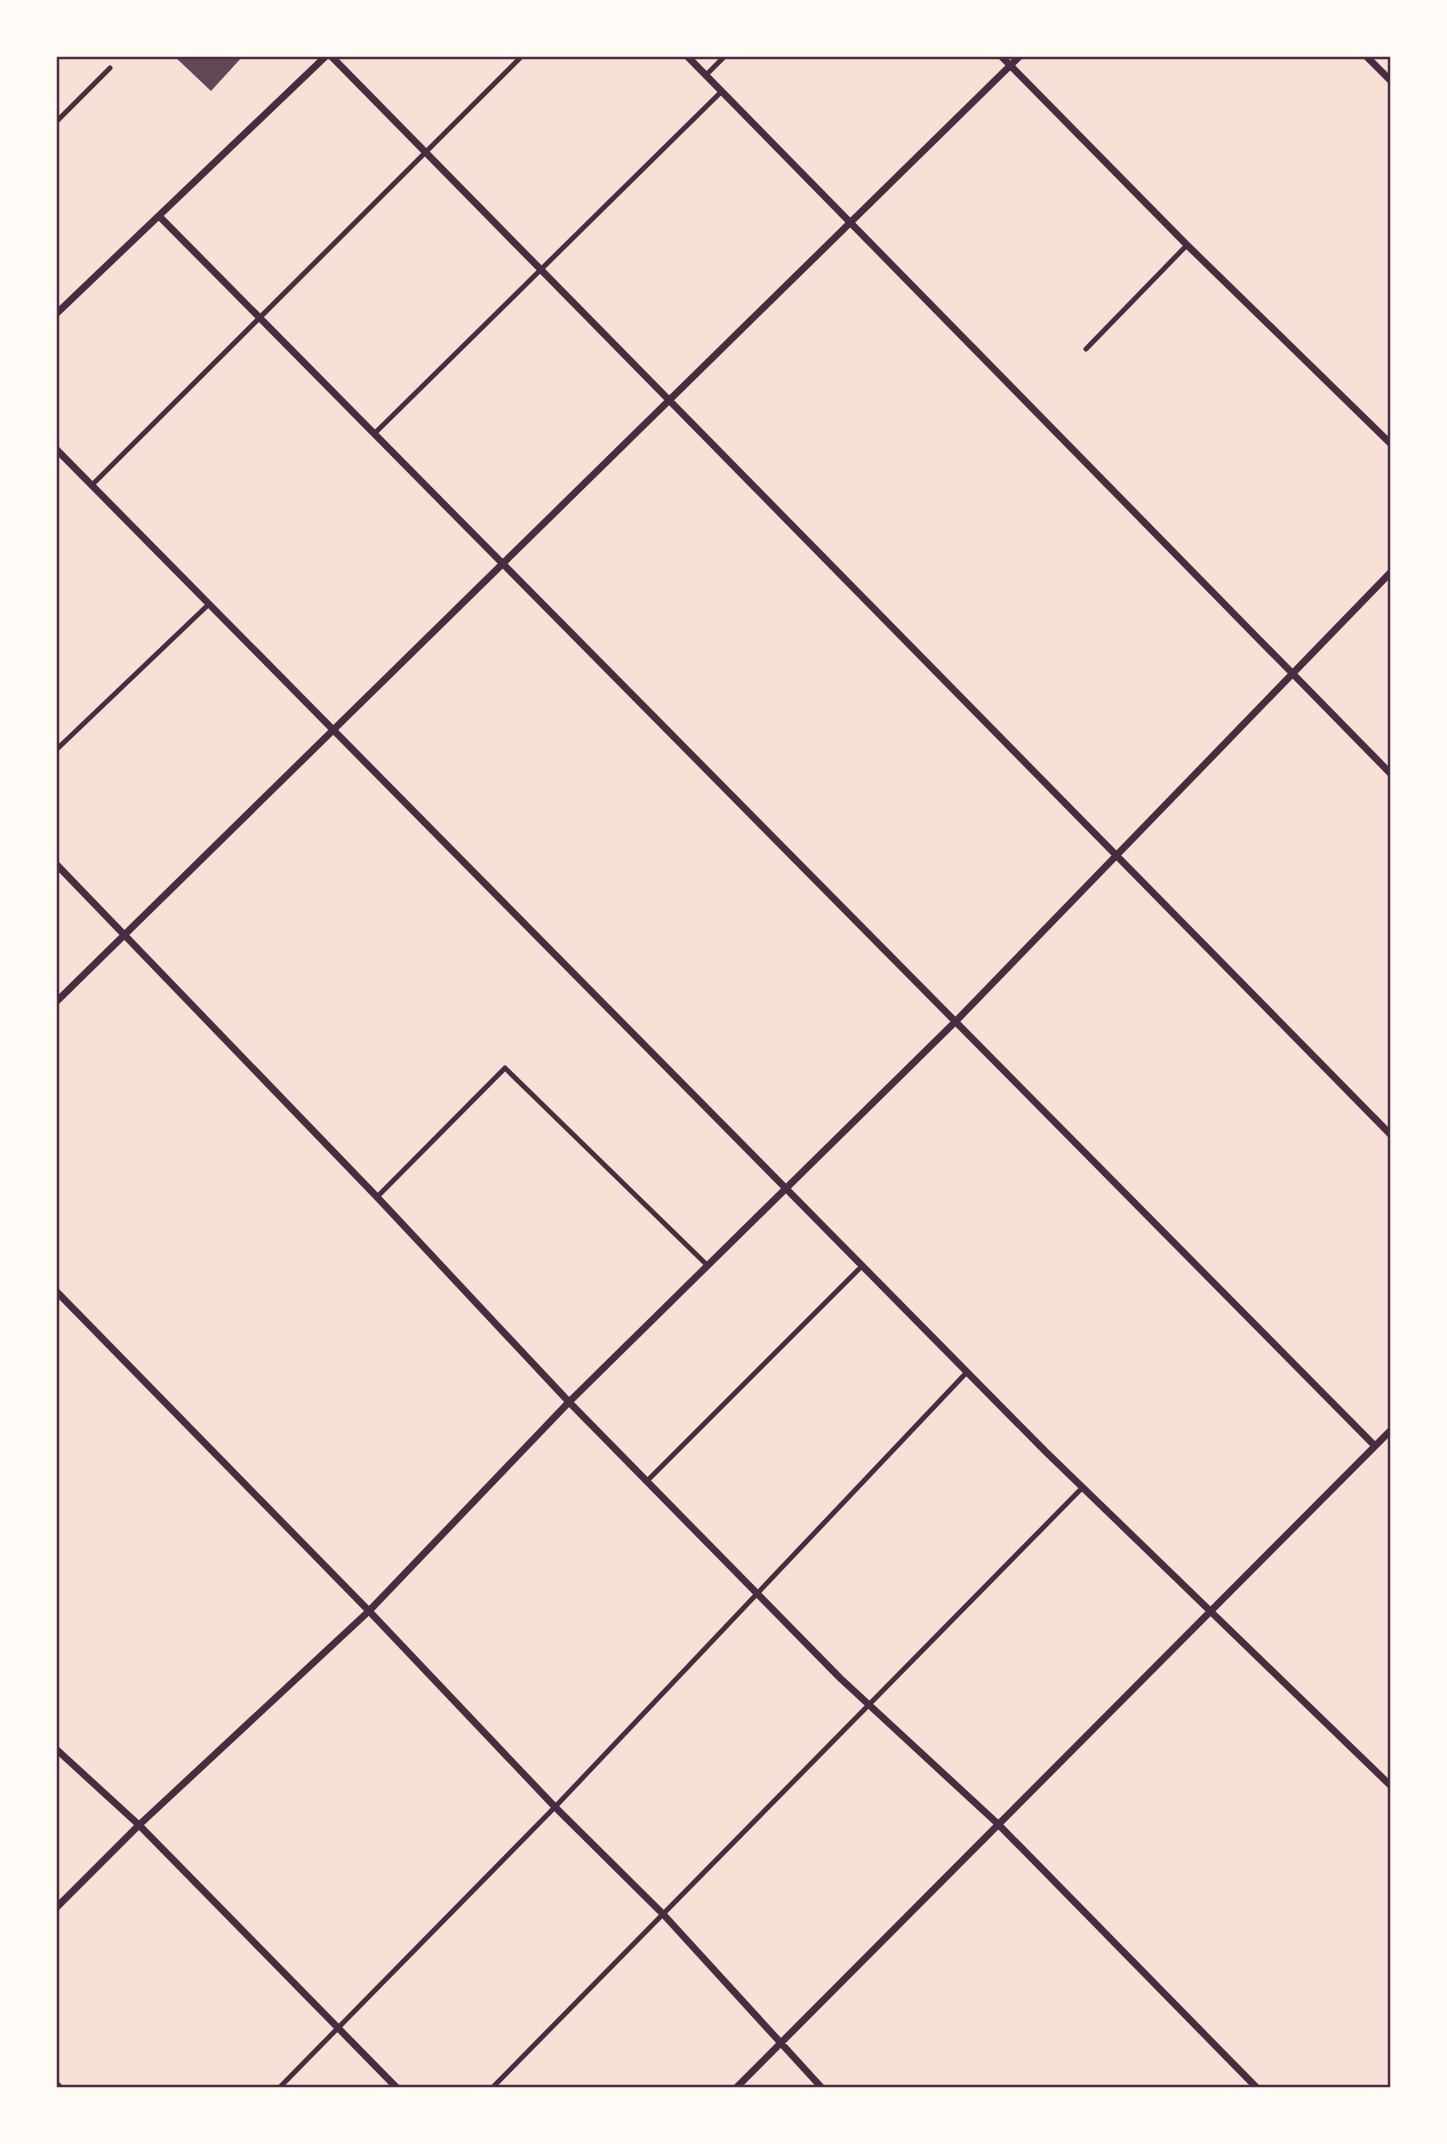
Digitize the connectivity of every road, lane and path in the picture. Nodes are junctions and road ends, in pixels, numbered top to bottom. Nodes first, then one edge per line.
1 (328, 56) edge
2 (522, 56) edge
3 (687, 56) edge
4 (725, 56) edge
5 (1001, 56) edge
6 (1020, 56) edge
7 (1366, 56) edge
8 (1010, 65) junction
9 (110, 68) dead end
10 (706, 75) junction
11 (1388, 78) edge
12 (722, 91) junction
13 (56, 122) edge
14 (425, 152) junction
15 (159, 216) junction
16 (850, 223) junction
17 (1187, 245) junction
18 (542, 270) junction
19 (56, 314) edge
20 (260, 317) junction
21 (1086, 349) dead end
22 (671, 399) junction
23 (375, 433) junction
24 (1391, 444) edge
25 (56, 449) edge
26 (92, 485) junction
27 (504, 563) junction
28 (1391, 572) edge
29 (209, 604) junction
30 (1292, 673) junction
31 (334, 730) junction
32 (56, 750) edge
33 (1391, 774) edge
34 (1118, 855) junction
35 (56, 864) edge
36 (124, 935) junction
37 (56, 1002) edge
38 (956, 1021) junction
39 (1391, 1135) edge
40 (783, 1189) junction
41 (377, 1197) junction
42 (707, 1265) junction
43 (862, 1266) junction
44 (56, 1291) edge
45 (967, 1371) junction
46 (569, 1402) junction
47 (1391, 1430) edge
48 (1376, 1446) junction
49 (648, 1480) junction
50 (1083, 1487) junction
51 (758, 1594) junction
52 (1211, 1609) junction
53 (369, 1611) junction
54 (868, 1704) junction
55 (56, 1749) edge
56 (1391, 1786) edge
57 (555, 1807) junction
58 (998, 1824) junction
59 (139, 1825) junction
60 (56, 1908) edge
61 (663, 1914) junction
62 (337, 2029) junction
63 (781, 2042) junction
64 (279, 2088) edge
65 (397, 2088) edge
66 (492, 2088) edge
67 (736, 2088) edge
68 (822, 2088) edge
69 (1257, 2088) edge

1 - 14 street
1 - 15 street
2 - 14 lane
3 - 10 street
4 - 10 lane
5 - 8 street
6 - 8 street
7 - 11 street
8 - 16 street
8 - 17 street
9 - 13 lane
10 - 12 street
12 - 16 street
12 - 18 lane
14 - 18 street
14 - 20 lane
15 - 19 street
15 - 20 street
16 - 22 street
16 - 30 street
17 - 21 lane
17 - 24 street
18 - 22 street
18 - 23 lane
20 - 23 street
20 - 26 lane
22 - 27 street
22 - 34 street
23 - 27 street
25 - 26 street
26 - 29 street
27 - 31 street
27 - 38 street
28 - 30 street
29 - 31 street
29 - 32 lane
30 - 33 street
30 - 34 street
31 - 36 street
31 - 40 street
34 - 38 street
34 - 39 street
35 - 36 street
36 - 37 street
36 - 41 street
38 - 40 street
38 - 48 street
40 - 42 street
40 - 43 street
41 - 42 lane
41 - 46 street
42 - 46 street
43 - 45 street
43 - 49 lane
44 - 53 street
45 - 50 street
45 - 51 lane
46 - 49 street
46 - 53 street
47 - 48 street
48 - 52 street
49 - 51 street
50 - 52 street
50 - 54 lane
51 - 54 street
51 - 57 lane
52 - 56 street
52 - 58 street
53 - 57 street
53 - 59 street
54 - 58 street
54 - 61 lane
55 - 59 street
57 - 61 street
57 - 62 lane
58 - 63 street
58 - 69 street
59 - 60 street
59 - 62 street
61 - 63 street
61 - 66 lane
62 - 64 lane
62 - 65 street
63 - 67 street
63 - 68 street

